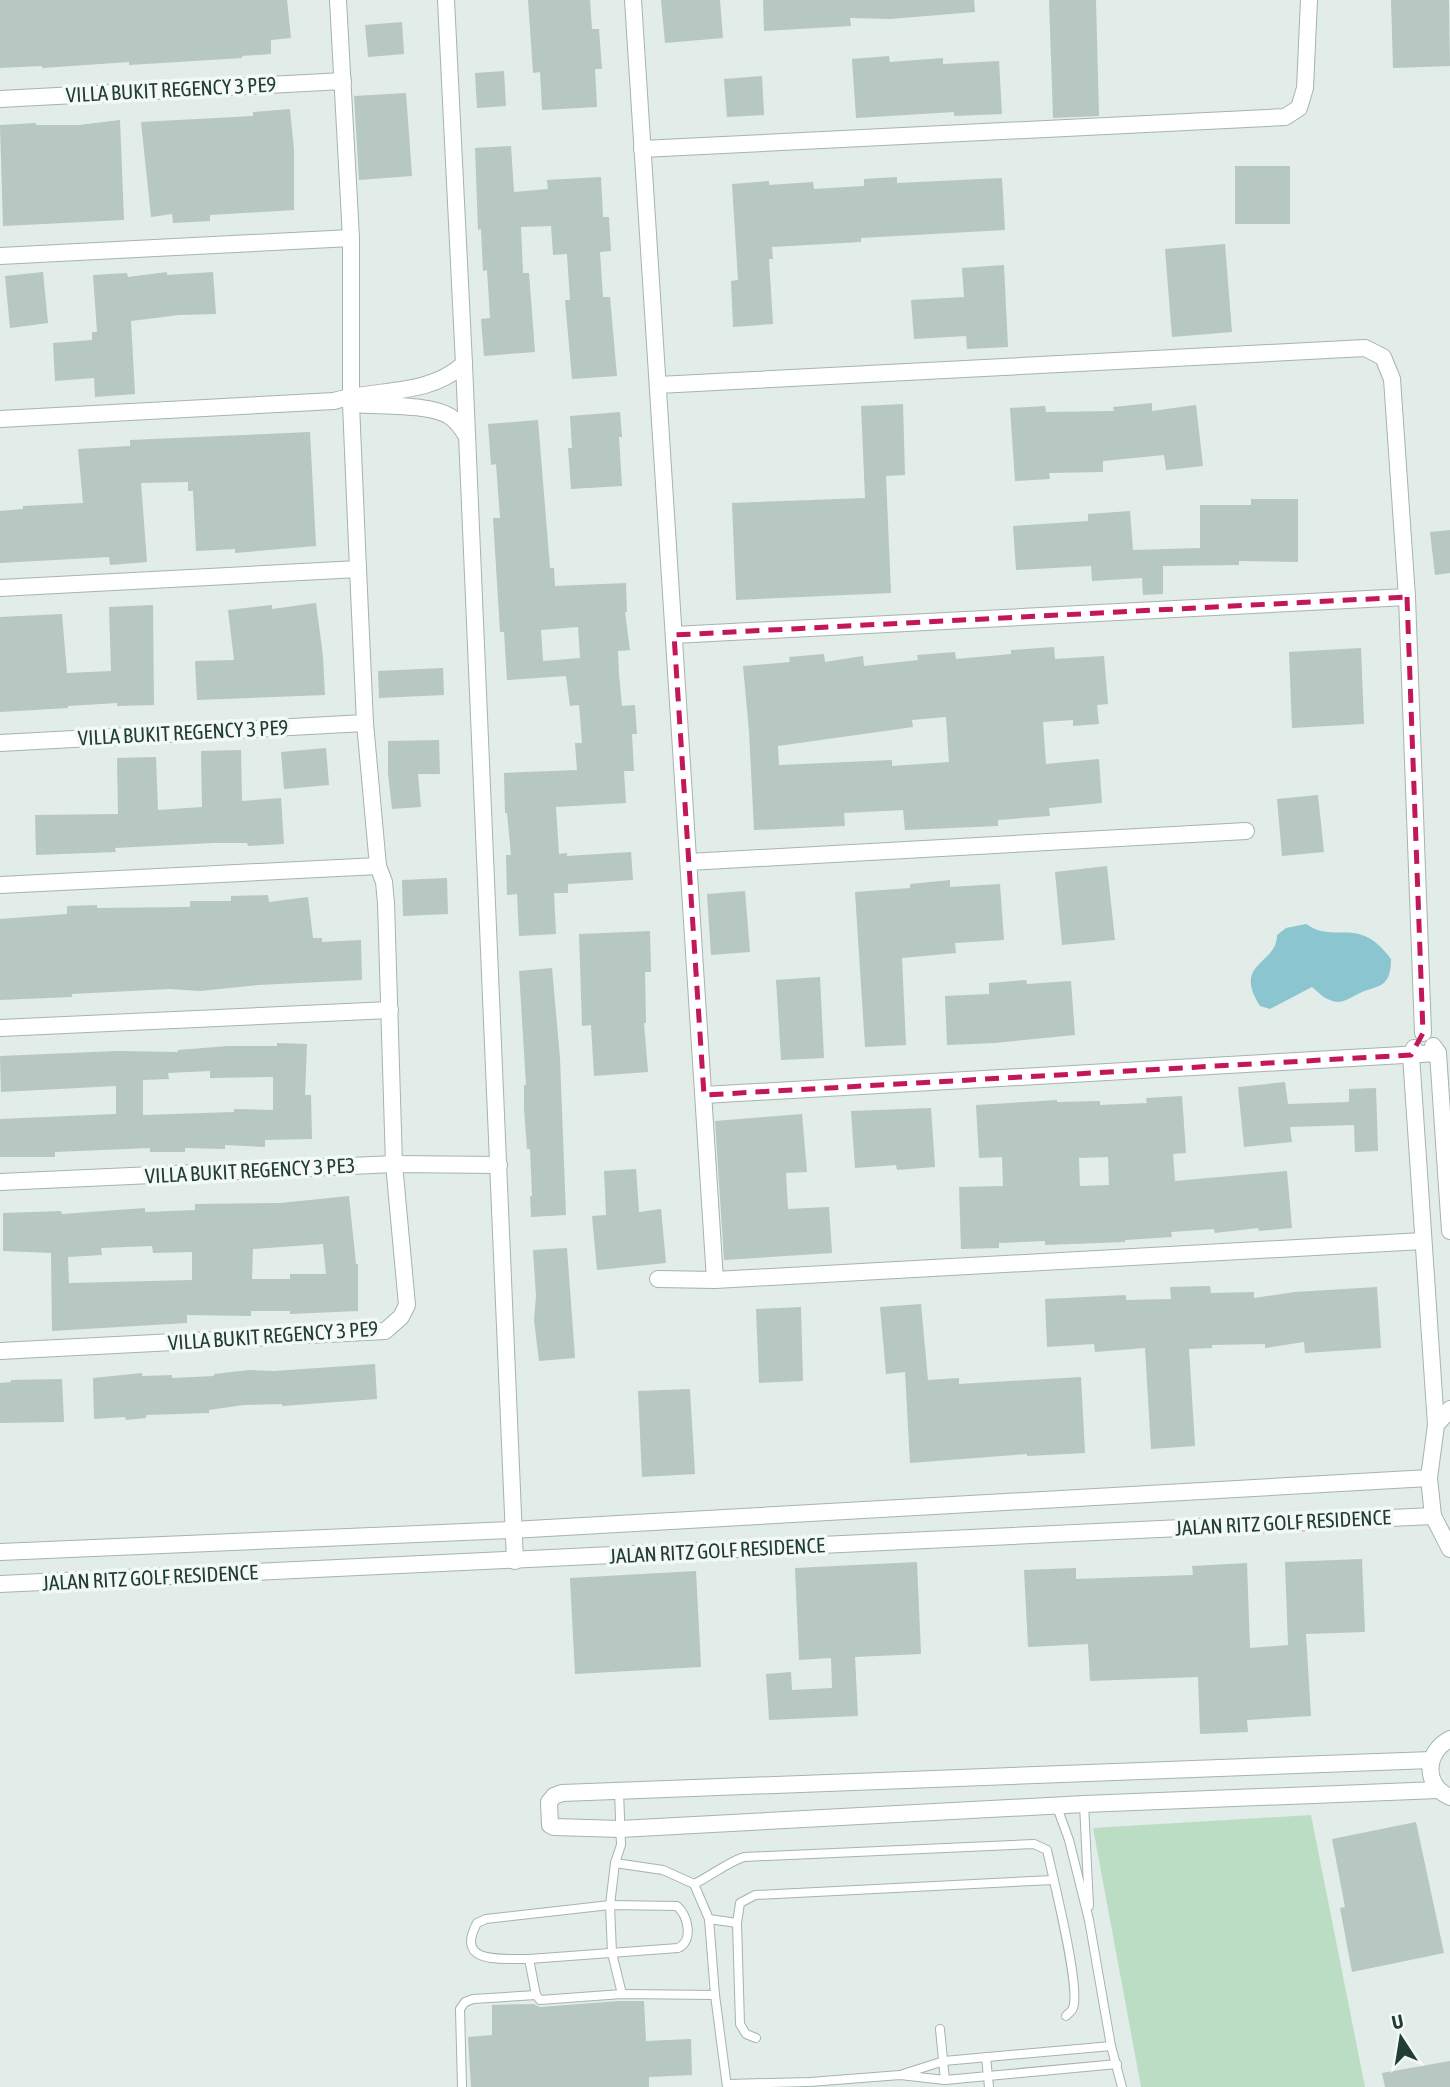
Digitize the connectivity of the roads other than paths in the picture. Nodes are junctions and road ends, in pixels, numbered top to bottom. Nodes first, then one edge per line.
1 (338, 0) edge
2 (446, 0) edge
3 (633, 0) edge
4 (1309, 0) edge
5 (343, 81) junction
6 (0, 99) edge
7 (642, 149) junction
8 (351, 238) junction
9 (0, 256) edge
10 (464, 364) junction
11 (658, 385) junction
12 (352, 400) junction
13 (0, 419) edge
14 (466, 435) junction
15 (358, 569) junction
16 (0, 588) edge
17 (1407, 597) junction
18 (674, 635) junction
19 (365, 723) junction
20 (0, 743) edge
21 (1246, 831) dead end
22 (689, 862) junction
23 (378, 866) junction
24 (0, 885) edge
25 (390, 1010) junction
26 (0, 1028) edge
27 (1423, 1033) junction
28 (1438, 1053) junction
29 (1411, 1055) junction
30 (704, 1095) junction
31 (394, 1164) junction
32 (499, 1165) junction
33 (0, 1182) edge
34 (1450, 1231) edge
35 (1423, 1241) junction
36 (658, 1279) dead end
37 (715, 1280) junction
38 (0, 1351) edge
39 (1450, 1409) edge
40 (1436, 1425) junction
41 (1429, 1479) junction
42 (1433, 1516) junction
43 (512, 1530) junction
44 (1450, 1549) edge
45 (0, 1552) edge
46 (515, 1562) junction
47 (0, 1584) edge
48 (1450, 1739) edge
49 (1431, 1760) junction
50 (619, 1791) junction
51 (1444, 1793) edge
52 (1084, 1804) junction
53 (1057, 1807) junction
54 (620, 1829) junction
55 (615, 1863) junction
56 (1053, 1880) junction
57 (694, 1884) junction
58 (610, 1905) junction
59 (709, 1919) junction
60 (1089, 1920) junction
61 (737, 1923) junction
62 (612, 1954) junction
63 (529, 1959) junction
64 (622, 1994) junction
65 (536, 1995) junction
66 (715, 1995) junction
67 (1066, 2016) dead end
68 (940, 2029) dead end
69 (756, 2038) dead end
70 (1111, 2046) junction
71 (986, 2057) junction
72 (944, 2061) junction
73 (1117, 2064) junction
74 (900, 2075) junction
75 (989, 2077) junction
76 (945, 2080) junction
77 (811, 2085) edge
78 (727, 2086) edge
79 (461, 2087) edge
80 (989, 2087) edge
81 (1122, 2087) edge

1 - 5 street, VILLA BUKIT REGENCY 3 PE9
2 - 10 street
3 - 7 street
4 - 7 street
5 - 6 street, VILLA BUKIT REGENCY 3 PE9
5 - 8 street, VILLA BUKIT REGENCY 3 PE9
7 - 11 street
8 - 9 street
8 - 12 street, VILLA BUKIT REGENCY 3 PE9
10 - 12 street
10 - 14 street
11 - 17 street
11 - 18 street
12 - 13 street
12 - 14 street
12 - 15 street, VILLA BUKIT REGENCY 3 PE9
14 - 32 street
15 - 16 street
15 - 19 street, VILLA BUKIT REGENCY 3 PE9
17 - 18 street
17 - 27 street
18 - 22 street
19 - 20 street, VILLA BUKIT REGENCY 3 PE9
19 - 23 street, VILLA BUKIT REGENCY 3 PE9
21 - 22 street
22 - 30 street
23 - 24 street
23 - 25 street, VILLA BUKIT REGENCY 3 PE9
25 - 26 street
25 - 31 street, VILLA BUKIT REGENCY 3 PE9
27 - 28 street
27 - 29 street
28 - 29 street
28 - 34 street
29 - 30 street
29 - 35 street
30 - 37 street
31 - 32 street, VILLA BUKIT REGENCY 3 PE3
31 - 33 street, VILLA BUKIT REGENCY 3 PE3
31 - 38 street, VILLA BUKIT REGENCY 3 PE9
32 - 43 street
35 - 37 street
35 - 40 street
36 - 37 street
39 - 40 street
40 - 41 street
41 - 42 street
41 - 43 street, JALAN RITZ GOLF RESIDENCE
42 - 44 street
42 - 46 street, JALAN RITZ GOLF RESIDENCE
43 - 45 street, JALAN RITZ GOLF RESIDENCE
43 - 46 street
46 - 47 street, JALAN RITZ GOLF RESIDENCE
48 - 49 street
49 - 50 street
49 - 51 street
50 - 54 lane
50 - 54 street
51 - 52 street
52 - 53 street
52 - 60 lane
53 - 54 street
53 - 60 lane
54 - 55 lane
55 - 57 lane
55 - 58 lane
56 - 57 lane
56 - 61 lane
56 - 67 lane
57 - 59 lane
58 - 62 lane
58 - 62 lane
58 - 63 lane
59 - 61 lane
59 - 66 lane
60 - 70 lane
61 - 69 lane
62 - 63 lane
62 - 64 lane
63 - 65 lane
64 - 65 lane
64 - 66 lane
65 - 79 lane
66 - 78 lane
68 - 72 lane
70 - 71 lane
70 - 73 lane
71 - 72 lane
71 - 75 lane
72 - 74 lane
72 - 76 lane
73 - 75 lane
73 - 81 lane
74 - 76 lane
74 - 77 lane
75 - 76 lane
75 - 80 lane
77 - 78 lane

